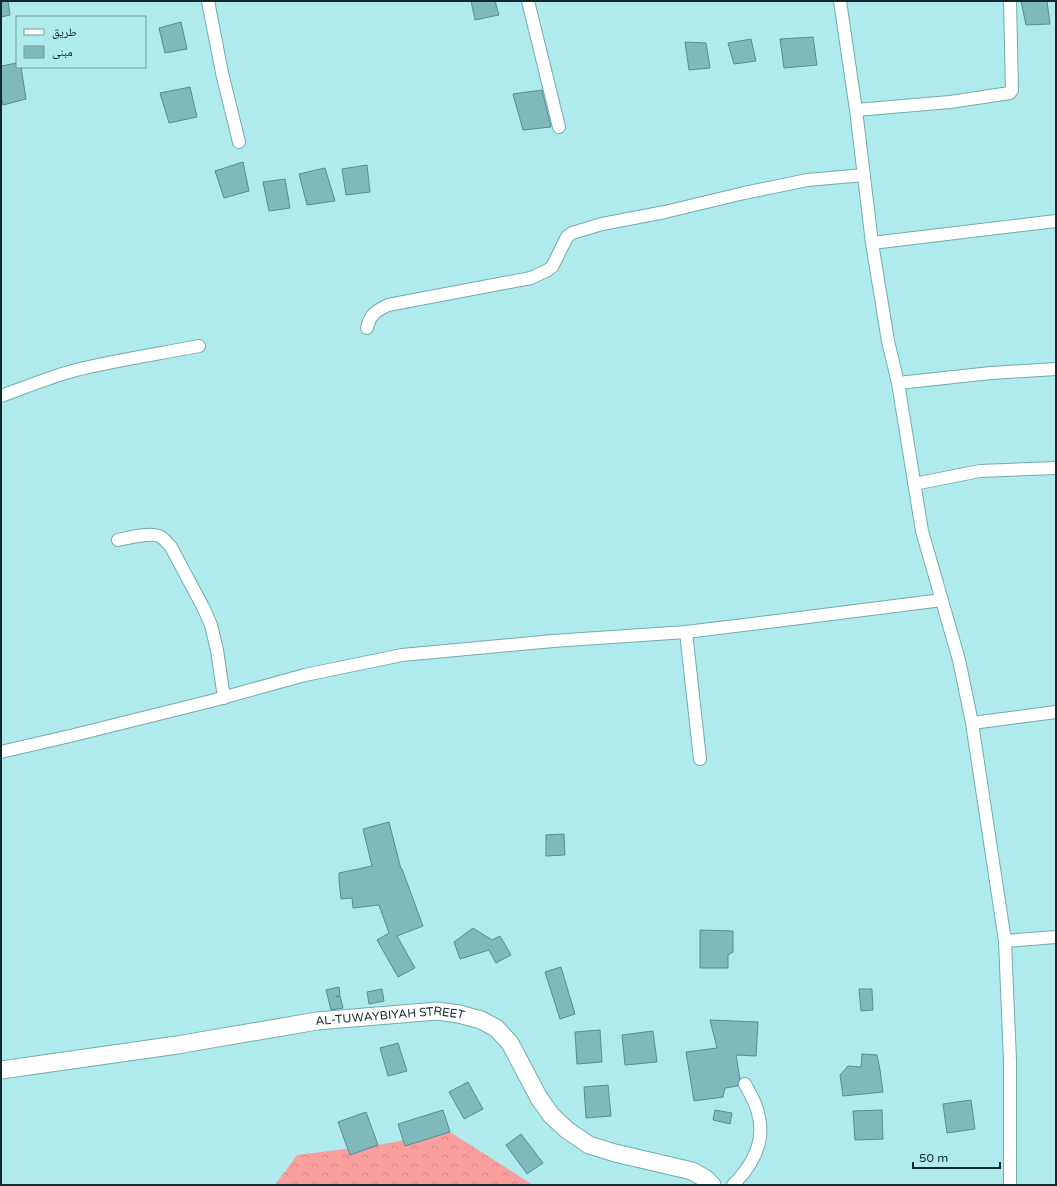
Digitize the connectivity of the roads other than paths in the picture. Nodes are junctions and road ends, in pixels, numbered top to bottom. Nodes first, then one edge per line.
1 (208, 1) edge
2 (528, 1) edge
3 (840, 1) edge
4 (1010, 1) edge
5 (856, 110) junction
6 (560, 127) dead end
7 (239, 142) dead end
8 (864, 175) junction
9 (1056, 221) edge
10 (872, 243) junction
11 (367, 328) dead end
12 (199, 346) dead end
13 (1056, 369) edge
14 (898, 383) junction
15 (1, 396) edge
16 (1056, 468) edge
17 (914, 484) junction
18 (118, 540) dead end
19 (942, 600) junction
20 (686, 632) junction
21 (224, 698) junction
22 (1056, 712) edge
23 (972, 723) junction
24 (1, 752) edge
25 (700, 759) dead end
26 (1056, 937) edge
27 (1005, 941) junction
28 (1, 1070) edge
29 (745, 1084) dead end
30 (712, 1185) edge
31 (733, 1185) edge
32 (1010, 1185) edge

1 - 7 street
2 - 6 street
3 - 5 street
4 - 5 street
5 - 8 street
8 - 10 street
8 - 11 street
9 - 10 street
10 - 14 street
12 - 15 street
13 - 14 street
14 - 17 street
16 - 17 street
17 - 19 street
18 - 21 street
19 - 20 street
19 - 23 street
20 - 21 street
20 - 25 street
21 - 24 street
22 - 23 street
23 - 27 street
26 - 27 street
27 - 32 street
28 - 30 street, AL-TUWAYBIYAH STREET
29 - 31 street

